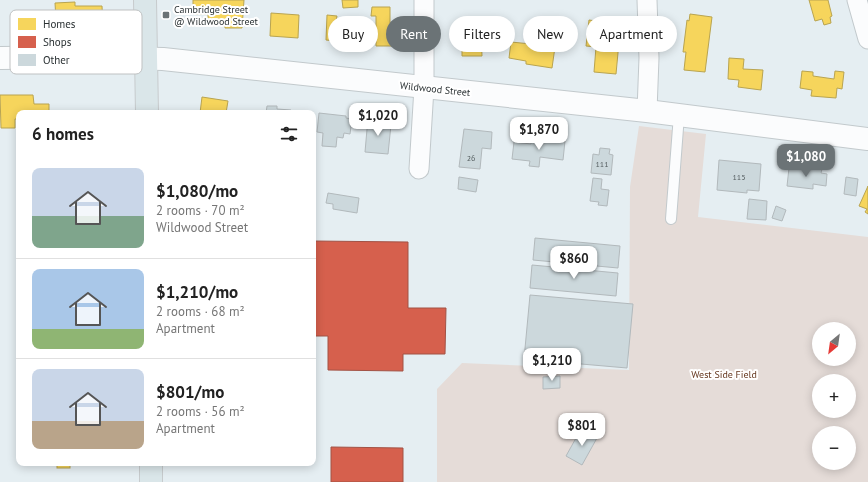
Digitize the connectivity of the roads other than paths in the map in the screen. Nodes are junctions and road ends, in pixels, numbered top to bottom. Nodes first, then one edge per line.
1 (145, 0) edge
2 (424, 0) edge
3 (647, 0) edge
4 (857, 0) edge
5 (868, 39) edge
6 (142, 57) edge
7 (147, 57) junction
8 (0, 58) edge
9 (10, 58) edge
10 (424, 88) junction
11 (148, 110) edge
12 (647, 111) junction
13 (678, 115) junction
14 (868, 139) edge
15 (419, 169) dead end
16 (671, 219) dead end
17 (151, 466) edge
18 (151, 482) edge

1 - 7 highway
2 - 10 street
3 - 12 street
4 - 5 street
6 - 7 street, Wildwood Street
7 - 10 street, Wildwood Street
7 - 11 highway
8 - 9 street, Wildwood Street
10 - 12 street, Wildwood Street
10 - 15 street
12 - 13 street, Wildwood Street
13 - 14 street, Wildwood Street
13 - 16 lane
17 - 18 highway

